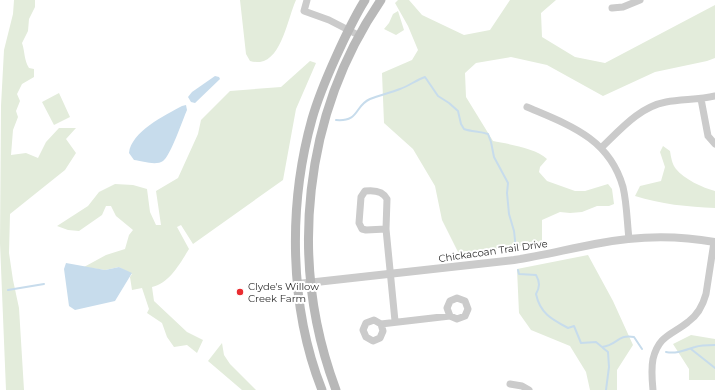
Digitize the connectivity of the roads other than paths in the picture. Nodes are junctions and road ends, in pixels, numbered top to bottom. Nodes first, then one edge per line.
1 (307, 0) edge
2 (365, 0) edge
3 (381, 0) edge
4 (640, 0) edge
5 (612, 8) dead end
6 (348, 30) junction
7 (360, 36) junction
8 (715, 96) edge
9 (701, 99) junction
10 (528, 107) dead end
11 (715, 144) edge
12 (601, 148) junction
13 (386, 229) junction
14 (629, 239) junction
15 (715, 242) edge
16 (390, 274) junction
17 (311, 283) junction
18 (298, 284) junction
19 (450, 316) dead end
20 (395, 321) junction
21 (381, 324) dead end
22 (510, 384) dead end
23 (322, 390) edge
24 (336, 390) edge
25 (529, 390) edge
26 (653, 390) edge

1 - 6 street
2 - 6 main road
3 - 7 main road
4 - 5 street
6 - 7 street
6 - 18 main road
7 - 17 main road
8 - 9 street
9 - 11 street
9 - 12 street
10 - 12 street
12 - 14 street
13 - 13 street
13 - 16 street
14 - 15 street, Chickacoan Trail Drive
14 - 16 street, Chickacoan Trail Drive
15 - 26 street
16 - 17 street, Chickacoan Trail Drive
16 - 20 street
17 - 18 street, Chickacoan Trail Drive
17 - 24 main road
18 - 23 main road
19 - 20 street
20 - 21 street
22 - 25 street

